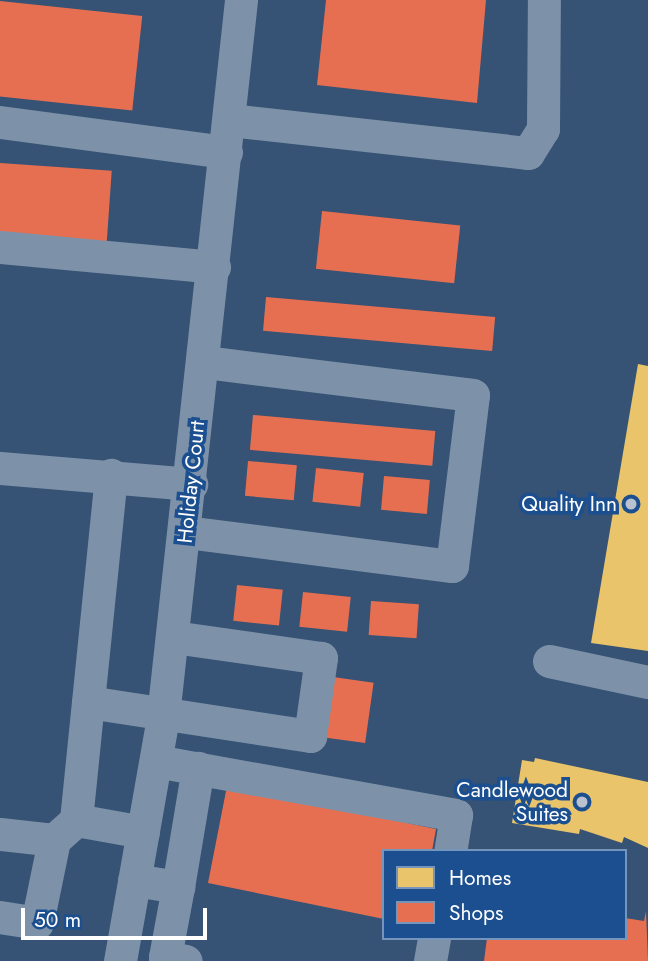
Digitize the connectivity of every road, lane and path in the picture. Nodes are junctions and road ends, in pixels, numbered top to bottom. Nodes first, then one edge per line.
1 (242, 0) edge
2 (544, 0) edge
3 (0, 122) edge
4 (227, 136) junction
5 (0, 247) edge
6 (214, 267) junction
7 (204, 362) junction
8 (0, 468) edge
9 (111, 475) junction
10 (191, 484) junction
11 (186, 532) junction
12 (173, 637) junction
13 (549, 661) dead end
14 (648, 682) edge
15 (88, 702) junction
16 (163, 716) junction
17 (156, 761) junction
18 (198, 768) junction
19 (65, 830) junction
20 (143, 832) junction
21 (0, 834) edge
22 (450, 849) edge
23 (134, 880) junction
24 (178, 887) junction
25 (0, 917) edge
26 (434, 940) edge
27 (120, 961) edge
28 (186, 961) edge
29 (430, 961) edge

1 - 4 street, Holiday Court
2 - 4 street
3 - 4 street
4 - 6 street, Holiday Court
5 - 6 street
6 - 7 street, Holiday Court
7 - 10 street, Holiday Court
7 - 11 street
8 - 9 street
9 - 10 street
9 - 15 street
10 - 11 street, Holiday Court
11 - 12 street, Holiday Court
12 - 16 street, Holiday Court
12 - 16 street
13 - 14 street
15 - 16 street
15 - 19 street
16 - 17 street, Holiday Court
17 - 18 street
17 - 20 street, Holiday Court
18 - 22 street
18 - 24 street
19 - 20 street
19 - 21 street
19 - 25 street
20 - 23 street, Holiday Court
23 - 24 street
23 - 27 street, Holiday Court
24 - 28 street
26 - 29 street

